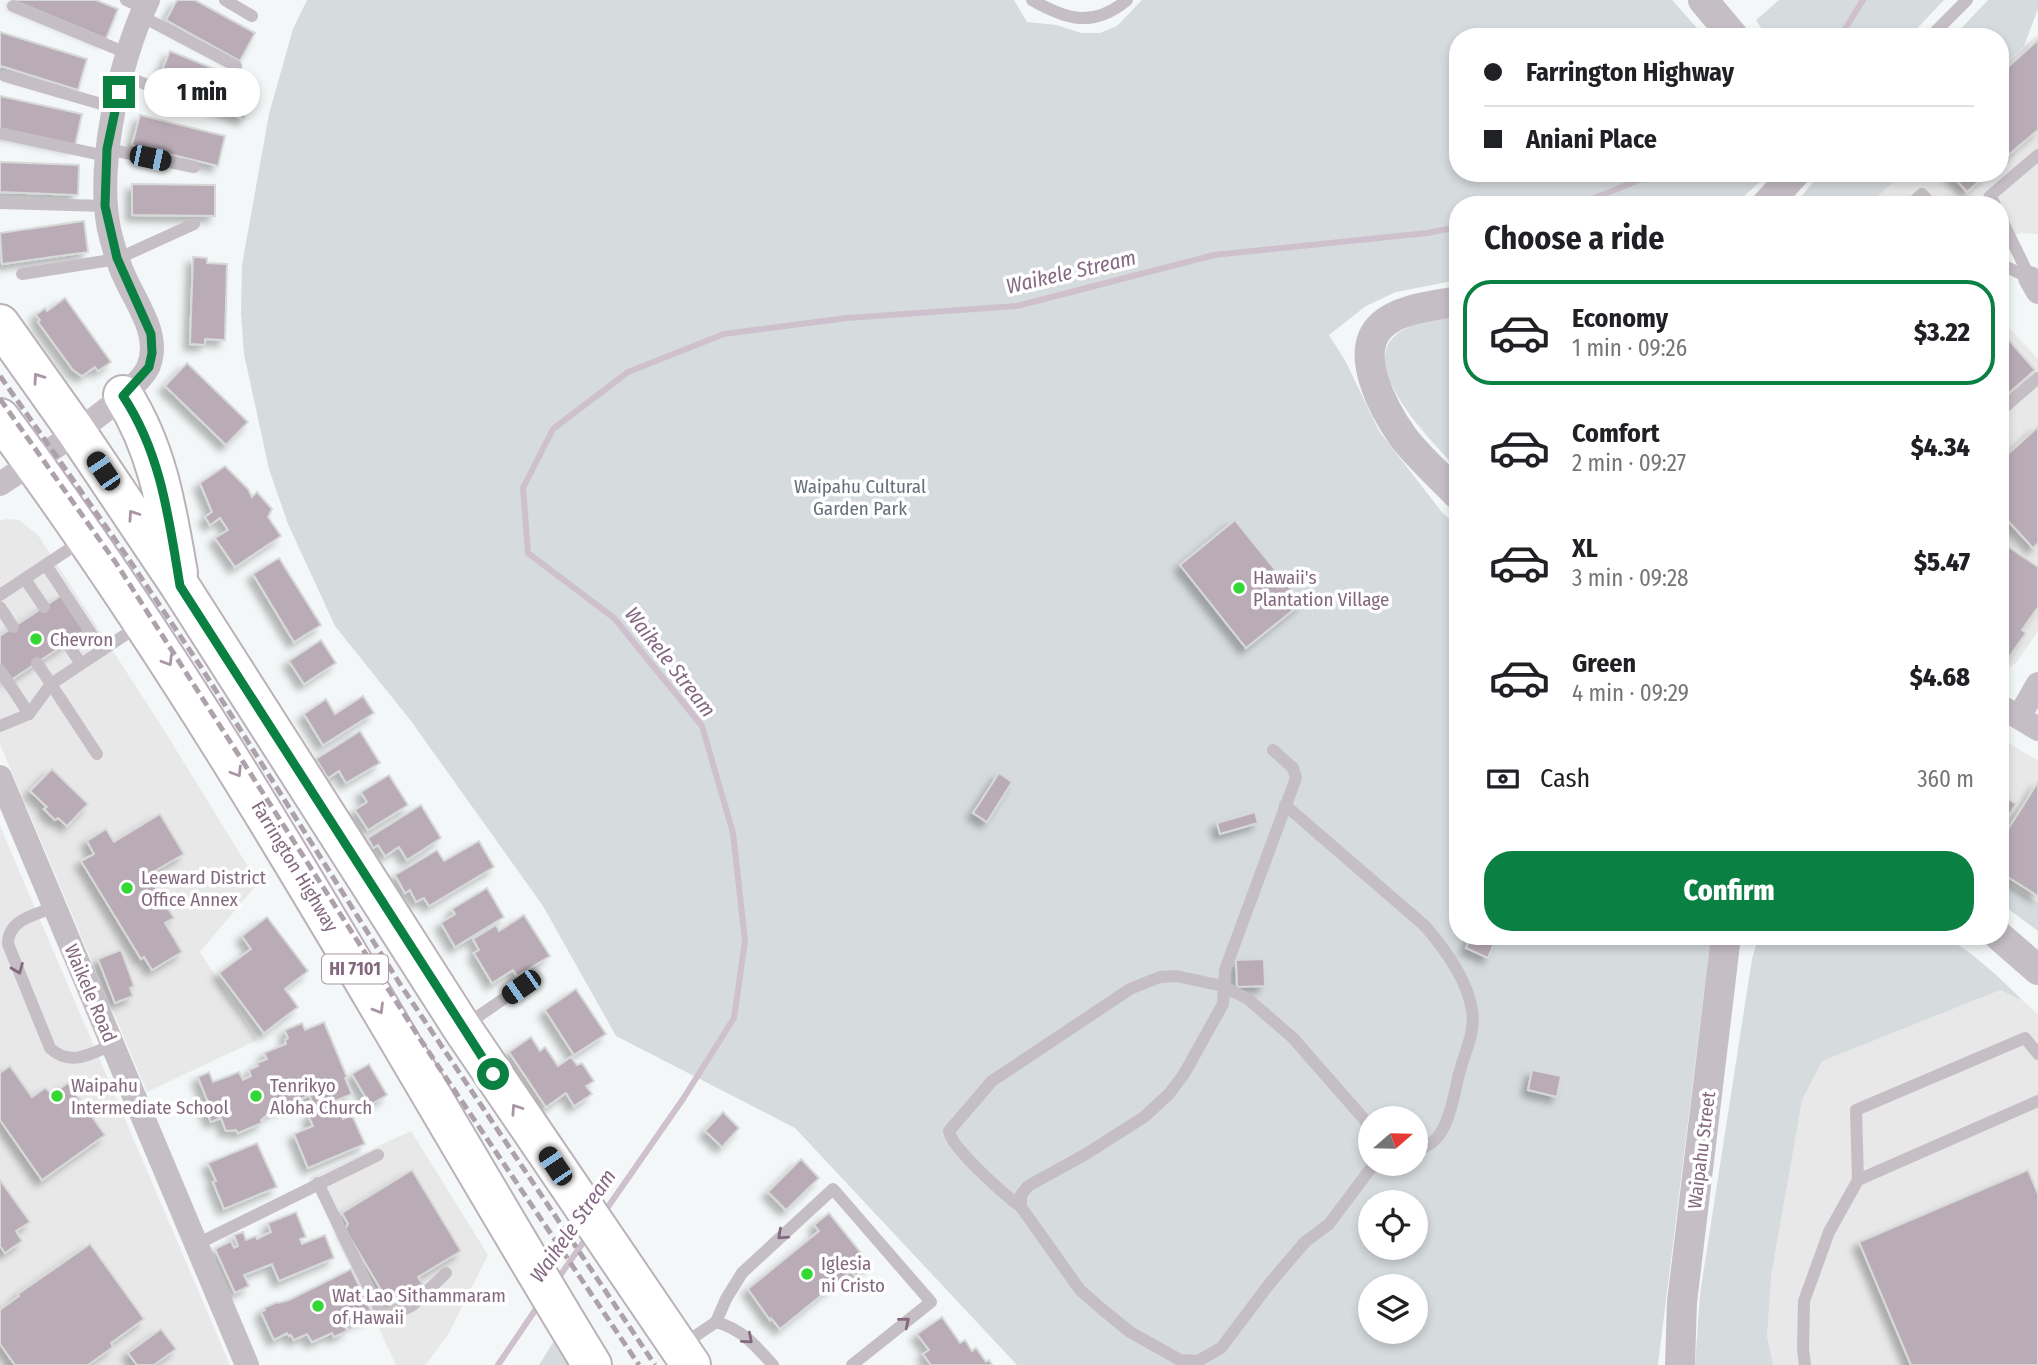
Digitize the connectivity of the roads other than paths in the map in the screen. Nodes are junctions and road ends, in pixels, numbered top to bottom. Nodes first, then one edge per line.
1 (225, 0) edge
2 (1032, 0) edge
3 (1127, 0) edge
4 (1703, 0) edge
5 (1967, 0) edge
6 (13, 6) dead end
7 (140, 6) edge
8 (252, 16) dead end
9 (1726, 28) edge
10 (1939, 28) edge
11 (126, 64) junction
12 (236, 66) dead end
13 (5, 76) dead end
14 (115, 108) junction
15 (211, 111) dead end
16 (0, 133) edge
17 (107, 152) junction
18 (2038, 155) edge
19 (194, 167) dead end
20 (2009, 180) edge
21 (1788, 182) edge
22 (2006, 182) edge
23 (1774, 196) edge
24 (1990, 196) edge
25 (0, 203) edge
26 (105, 206) junction
27 (194, 224) dead end
28 (2009, 234) edge
29 (117, 258) junction
30 (2009, 270) edge
31 (22, 274) dead end
32 (2034, 285) edge
33 (1449, 303) edge
34 (0, 324) edge
35 (2038, 378) edge
36 (123, 396) junction
37 (2009, 403) edge
38 (0, 418) edge
39 (76, 431) junction
40 (34, 462) junction
41 (0, 484) edge
42 (1449, 486) edge
43 (86, 538) junction
44 (46, 565) junction
45 (25, 579) junction
46 (180, 586) junction
47 (0, 595) edge
48 (0, 607) edge
49 (44, 607) dead end
50 (144, 623) junction
51 (13, 627) dead end
52 (67, 643) dead end
53 (102, 650) junction
54 (37, 663) dead end
55 (81, 664) junction
56 (0, 670) edge
57 (51, 684) junction
58 (2038, 684) edge
59 (29, 713) junction
60 (2019, 718) edge
61 (0, 726) edge
62 (1272, 750) dead end
63 (97, 754) dead end
64 (0, 777) edge
65 (1285, 805) junction
66 (55, 907) junction
67 (1725, 945) edge
68 (2009, 945) edge
69 (2038, 970) edge
70 (1223, 986) junction
71 (521, 987) dead end
72 (461, 1028) junction
73 (112, 1045) junction
74 (2038, 1054) edge
75 (2038, 1101) edge
76 (1358, 1112) edge
77 (1428, 1144) edge
78 (378, 1155) dead end
79 (1365, 1176) edge
80 (1858, 1180) junction
81 (318, 1183) junction
82 (1021, 1207) junction
83 (195, 1245) junction
84 (446, 1273) dead end
85 (716, 1322) junction
86 (686, 1356) edge
87 (247, 1365) edge
88 (592, 1365) edge
89 (773, 1365) edge
90 (852, 1365) edge
91 (1680, 1365) edge
92 (1805, 1365) edge

1 - 8 lane
2 - 3 lane
4 - 9 street
5 - 10 lane
6 - 11 lane
7 - 11 street
7 - 12 lane
11 - 14 street
11 - 15 lane
13 - 14 lane
14 - 17 street
16 - 17 lane
17 - 19 lane
17 - 26 street
18 - 20 lane
21 - 23 street
22 - 24 lane
25 - 26 lane
26 - 29 street
27 - 29 lane
28 - 32 lane
29 - 31 lane
29 - 36 street
30 - 32 lane
33 - 42 street
39 -> 34 main road, HI 7101
35 - 37 lane
36 - 39 street
36 - 46 main road
38 - 40 main road, Farrington Highway / HI 7101
39 - 40 street
46 -> 39 main road, HI 7101
40 - 41 street
40 - 43 main road, Farrington Highway / HI 7101
43 - 44 lane
43 - 50 main road, Farrington Highway / HI 7101
44 - 45 lane
44 - 53 lane
45 - 47 lane
45 - 49 lane
46 - 72 main road, HI 7101
48 - 51 lane
50 - 53 lane
50 -> 88 main road, Farrington Highway / HI 7101
52 - 55 lane
53 - 55 lane
54 - 57 lane
55 - 57 lane
56 - 59 lane
57 - 59 lane
57 - 63 lane
58 - 60 street
59 - 61 lane
62 - 65 lane
64 - 66 street, Waikele Road
65 - 70 lane
65 - 77 lane
66 - 73 street, Waikele Road
66 -> 73 lane
67 - 91 street, Waipahu Street
68 - 69 street
70 - 76 lane
70 - 82 lane
70 - 82 lane
71 - 72 lane
86 -> 72 main road, HI 7101
73 - 83 street, Waikele Road
74 - 80 lane
75 - 80 lane
78 - 81 lane
79 - 82 lane
80 - 92 lane
81 - 83 lane
81 - 84 lane
83 - 87 street, Waikele Road
85 - 86 lane
85 -> 89 lane
90 -> 85 lane

